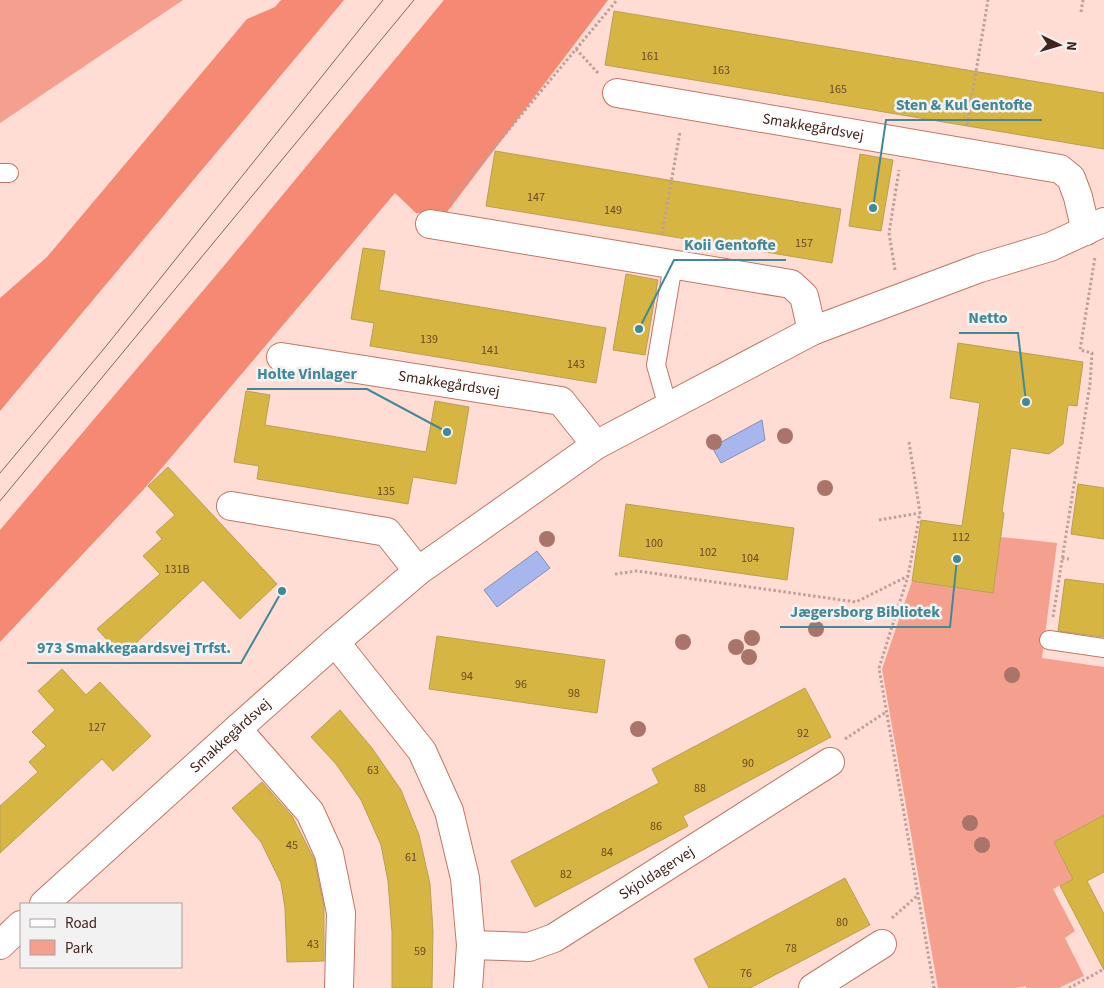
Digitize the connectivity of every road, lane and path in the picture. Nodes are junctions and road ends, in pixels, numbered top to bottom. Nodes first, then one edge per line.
1 (617, 0) edge
2 (988, 0) edge
3 (1083, 0) edge
4 (1081, 12) dead end
5 (617, 93) dead end
6 (684, 104) junction
7 (904, 142) junction
8 (962, 152) junction
9 (430, 224) joint
10 (1098, 235) edge
11 (665, 263) junction
12 (899, 298) junction
13 (812, 331) junction
14 (281, 357) dead end
15 (668, 407) junction
16 (909, 442) dead end
17 (596, 445) junction
18 (231, 506) dead end
19 (920, 513) junction
20 (879, 520) dead end
21 (1062, 558) junction
22 (1069, 559) dead end
23 (418, 571) junction
24 (615, 574) dead end
25 (908, 576) junction
26 (1049, 640) joint
27 (335, 642) junction
28 (1104, 648) edge
29 (886, 712) junction
30 (237, 728) junction
31 (830, 762) joint
32 (45, 903) edge
33 (20, 926) edge
34 (882, 944) dead end
35 (0, 945) edge
36 (470, 945) junction
37 (1104, 969) edge
38 (339, 988) edge
39 (468, 988) edge
40 (813, 988) edge
41 (934, 988) edge
42 (1069, 988) edge

1 - 9 path
2 - 8 path
3 - 4 path
5 - 6 street, Smakkegårdsvej
6 - 7 street, Smakkegårdsvej
6 - 11 path
7 - 8 street, Smakkegårdsvej
7 - 12 path
8 - 10 street, Smakkegårdsvej
9 - 11 street
10 - 12 street, Smakkegårdsvej
10 - 21 path
11 - 13 street
11 - 15 lane
12 - 13 street, Smakkegårdsvej
13 - 15 street, Smakkegårdsvej
14 - 17 street, Smakkegårdsvej
15 - 17 street, Smakkegårdsvej
16 - 19 path
17 - 23 street, Smakkegårdsvej
18 - 23 street
19 - 20 path
19 - 25 path
21 - 22 path
21 - 26 path
23 - 27 street, Smakkegårdsvej
24 - 25 path
25 - 29 path
26 - 28 lane
27 - 30 street, Smakkegårdsvej
27 - 36 street
29 - 31 path
29 - 41 path
30 - 32 street, Smakkegårdsvej
30 - 38 street
31 - 36 street, Skjoldagervej
33 - 35 street
34 - 40 street
36 - 39 street
37 - 42 path

